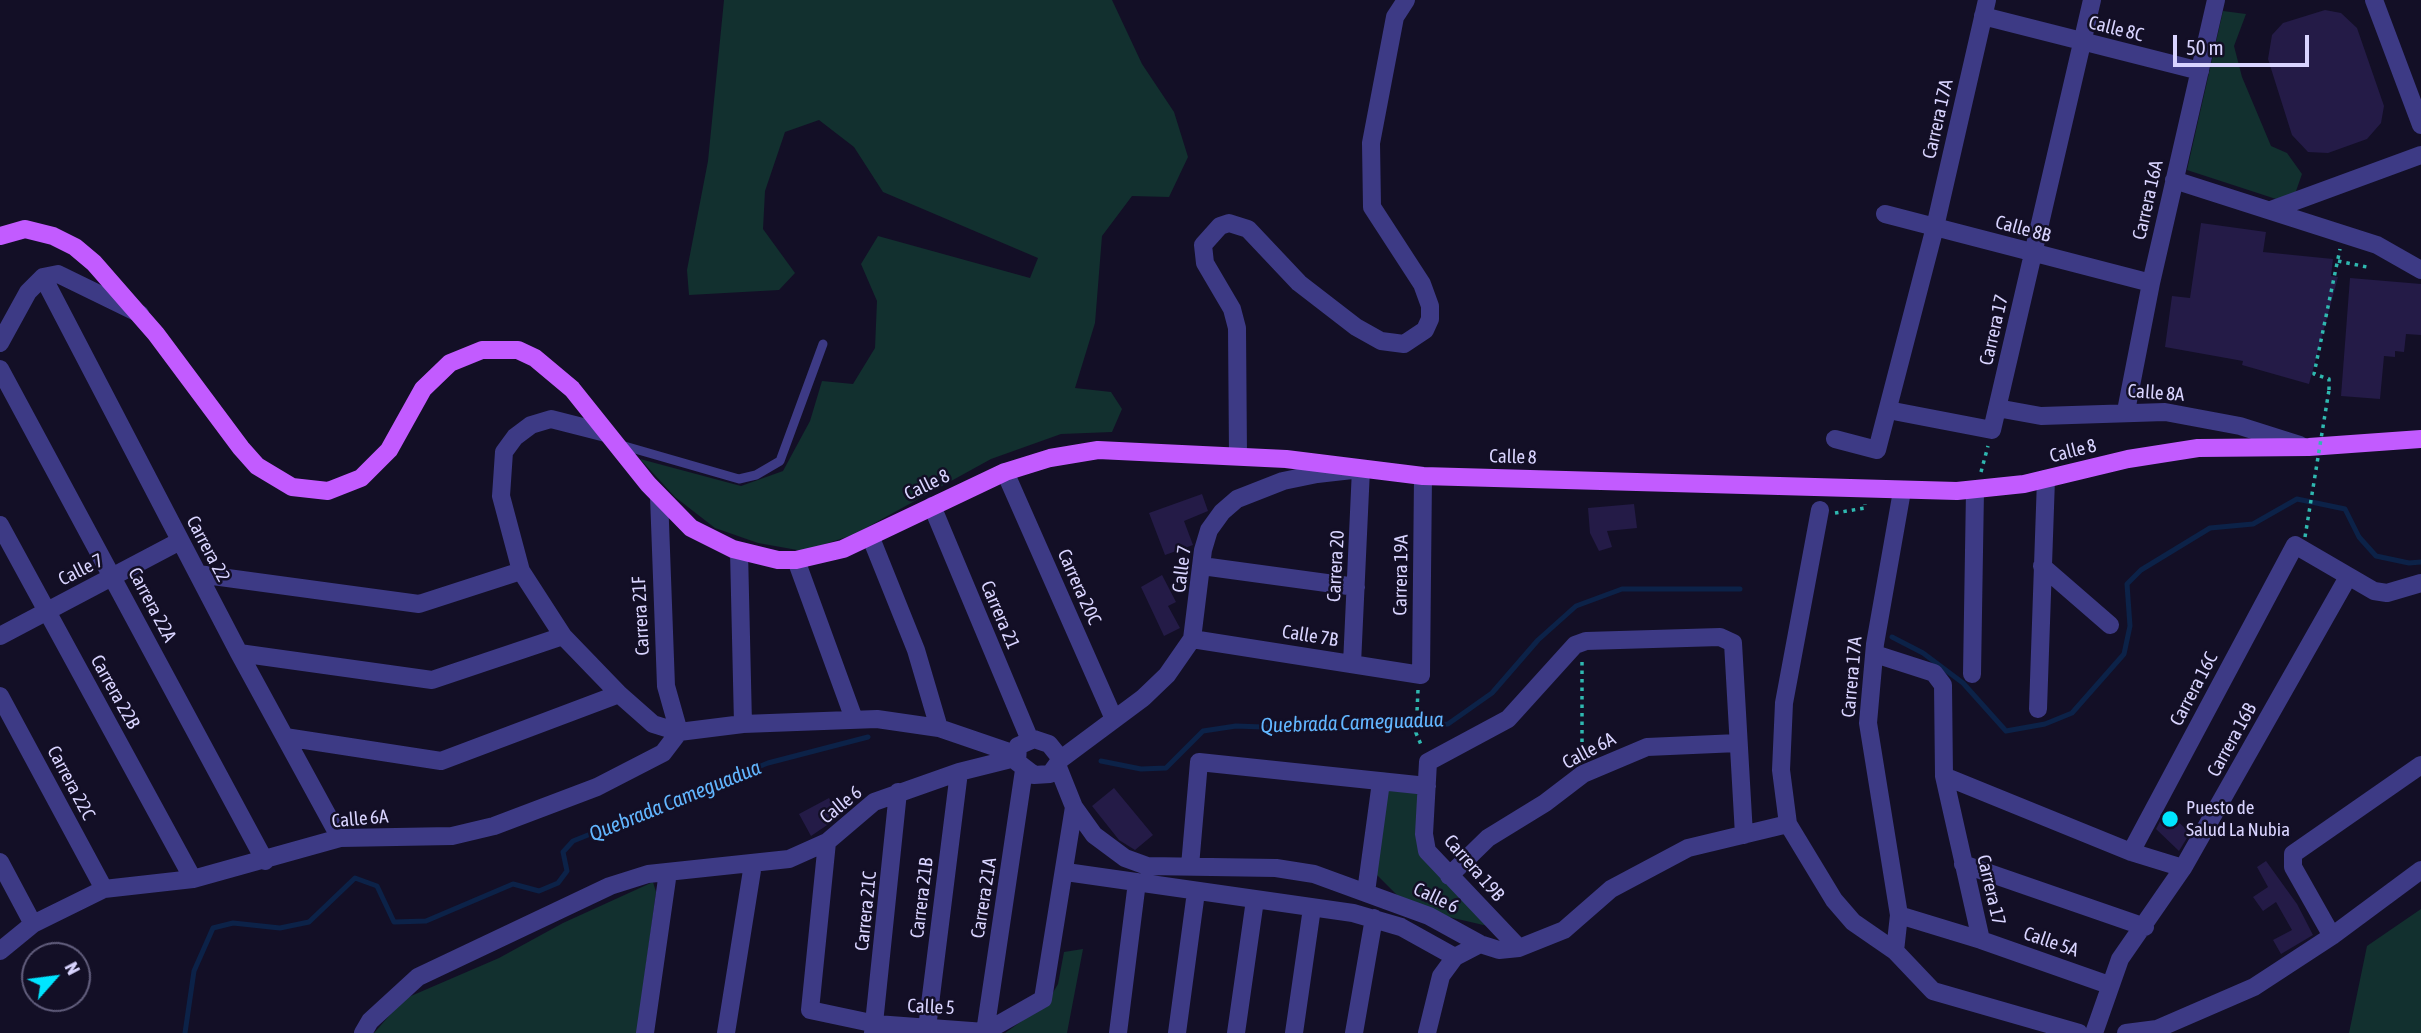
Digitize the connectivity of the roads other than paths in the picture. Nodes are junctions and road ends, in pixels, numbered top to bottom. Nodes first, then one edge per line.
1 (1406, 0) edge
2 (2092, 0) edge
3 (2216, 0) edge
4 (2374, 0) edge
5 (1985, 8) edge
6 (2082, 43) junction
7 (2200, 71) junction
8 (2421, 125) edge
9 (2421, 155) edge
10 (2174, 180) junction
11 (2271, 210) junction
12 (1885, 214) dead end
13 (1935, 227) junction
14 (0, 236) edge
15 (2033, 253) junction
16 (2421, 270) edge
17 (43, 277) junction
18 (2151, 284) junction
19 (140, 314) junction
20 (0, 343) edge
21 (823, 344) dead end
22 (0, 369) edge
23 (1997, 408) junction
24 (1888, 410) junction
25 (2126, 411) junction
26 (611, 438) junction
27 (1835, 439) dead end
28 (2421, 439) edge
29 (2309, 447) junction
30 (1238, 456) junction
31 (1361, 469) junction
32 (1005, 472) junction
33 (1423, 476) junction
34 (2046, 479) junction
35 (654, 490) junction
36 (1975, 490) junction
37 (1902, 491) junction
38 (932, 506) junction
39 (1820, 510) dead end
40 (0, 525) edge
41 (871, 538) junction
42 (180, 541) junction
43 (739, 551) junction
44 (796, 560) junction
45 (1202, 566) junction
46 (2042, 566) junction
47 (521, 570) junction
48 (198, 574) junction
49 (114, 577) junction
50 (2348, 577) junction
51 (2421, 583) edge
52 (1356, 587) junction
53 (47, 611) junction
54 (2109, 625) dead end
55 (0, 636) edge
56 (563, 636) junction
57 (1192, 639) junction
58 (1875, 649) junction
59 (239, 653) junction
60 (1352, 664) junction
61 (1972, 674) dead end
62 (1421, 675) joint
63 (619, 694) junction
64 (0, 696) edge
65 (2038, 709) dead end
66 (854, 719) junction
67 (1114, 719) junction
68 (743, 724) junction
69 (939, 728) junction
70 (678, 732) junction
71 (285, 737) junction
72 (1087, 737) junction
73 (1030, 740) junction
74 (1738, 743) junction
75 (1049, 744) junction
76 (1059, 763) junction
77 (1024, 764) junction
78 (2421, 765) edge
79 (959, 772) junction
80 (1944, 776) junction
81 (1381, 782) junction
82 (1427, 786) junction
83 (898, 792) junction
84 (1071, 800) junction
85 (1788, 824) junction
86 (1744, 835) junction
87 (340, 838) junction
88 (827, 842) junction
89 (2131, 852) junction
90 (265, 861) junction
91 (0, 862) edge
92 (1963, 863) junction
93 (753, 864) junction
94 (1190, 866) junction
95 (2183, 869) junction
96 (2421, 870) edge
97 (668, 872) junction
98 (1066, 872) junction
99 (1449, 876) junction
100 (193, 879) junction
101 (1137, 882) junction
102 (104, 889) junction
103 (1196, 892) junction
104 (1366, 892) junction
105 (1255, 900) junction
106 (1312, 908) junction
107 (1899, 915) junction
108 (1374, 918) junction
109 (33, 924) junction
110 (2145, 926) junction
111 (2332, 936) junction
112 (1981, 940) junction
113 (1480, 943) junction
114 (1519, 948) junction
115 (0, 951) edge
116 (1895, 951) junction
117 (1455, 957) junction
118 (2109, 985) junction
119 (830, 1025) edge
120 (927, 1028) junction
121 (875, 1029) edge
122 (985, 1032) edge
123 (363, 1033) edge
124 (645, 1033) edge
125 (726, 1033) edge
126 (1118, 1033) edge
127 (1177, 1033) edge
128 (1236, 1033) edge
129 (1294, 1033) edge
130 (1354, 1033) edge
131 (1427, 1033) edge
132 (2078, 1033) edge
133 (2094, 1033) edge
134 (2126, 1033) edge

1 - 30 street
2 - 6 street, Carrera 17
3 - 7 street, Carrera 16A
4 - 8 street
5 - 6 street, Calle 8C
5 - 13 street, Carrera 17A
6 - 7 street, Calle 8C
6 - 15 street, Carrera 17
7 - 10 street, Carrera 16A
9 - 11 street
10 - 11 street
10 - 18 street, Carrera 16A
11 - 16 street
12 - 13 street, Calle 8B
13 - 15 street, Calle 8B
13 - 24 street, Carrera 17A
14 - 19 main road, Calle 8
15 - 18 street, Calle 8B
15 - 23 street, Carrera 17
17 - 19 street
17 - 20 street
17 - 42 street, Carrera 22
18 - 25 street, Carrera 16A
19 - 26 main road, Calle 8
21 - 26 lane
22 - 49 street, Carrera 22A
23 - 24 street, Carrera 17
23 - 25 street, Calle 8A
24 - 27 street, Carrera 17A
25 - 29 street, Calle 8A
26 - 35 main road, Calle 8
26 - 47 street
28 - 29 main road, Calle 8
29 - 34 main road, Calle 8
30 - 31 main road, Calle 8
30 - 32 main road, Calle 8
31 - 33 main road, Calle 8
31 - 45 street, Calle 7
31 - 52 street, Carrera 20
32 - 38 main road, Calle 8
32 - 67 street, Carrera 20C
33 - 37 main road, Calle 8
33 - 62 street, Carrera 19A
34 - 36 main road, Calle 8
34 - 46 street
35 - 43 main road, Calle 8
35 - 70 street, Carrera 21F
36 - 37 main road, Calle 8
36 - 61 street
37 - 58 street, Carrera 17A
38 - 41 main road, Calle 8
38 - 73 street, Carrera 21
39 - 85 street
40 - 53 street, Carrera 22B
41 - 44 main road, Calle 8
41 - 69 street
42 - 48 street, Carrera 22
42 - 49 street, Calle 7
43 - 44 main road, Calle 8
43 - 68 street
44 - 66 street
45 - 52 street
45 - 57 street, Calle 7
46 - 54 street
46 - 65 street
47 - 48 street
47 - 56 street
48 - 59 street, Carrera 22
49 - 53 street, Calle 7
49 - 90 street, Carrera 22A
50 - 51 street
50 - 89 street, Carrera 16C
50 - 95 street, Carrera 16B
52 - 60 street, Carrera 20
53 - 55 street, Calle 7
53 - 100 street, Carrera 22B
56 - 59 street
56 - 63 street
57 - 60 street, Calle 7B
57 - 67 street, Calle 7
58 - 80 street, Carrera 17
58 - 107 street, Carrera 17A
59 - 71 street, Carrera 22
60 - 62 street, Calle 7B
63 - 70 street
63 - 71 street
64 - 102 street, Carrera 22C
66 - 68 street
66 - 69 street
67 - 72 street, Calle 7
68 - 70 street
69 - 77 street
70 - 87 street, Calle 6A
71 - 87 street, Carrera 22
72 - 75 street, Calle 7
72 - 76 street, Calle 7
73 - 75 street
73 - 77 street
74 - 82 street, Carrera 19B
74 - 86 street
74 - 99 street, Calle 6A
75 - 76 street, Calle 6
76 - 77 street, Calle 7
76 - 84 street, Calle 6
77 - 79 street, Calle 6
77 - 84 street, Calle 6
77 - 122 street, Carrera 21A
78 - 111 street
79 - 83 street, Calle 6
79 - 120 street, Carrera 21B
80 - 89 street
80 - 92 street, Carrera 17
81 - 82 street
81 - 94 street
81 - 104 street
82 - 99 street, Carrera 19B
83 - 88 street, Calle 6
83 - 121 street, Carrera 21C
84 - 94 street, Calle 6
84 - 98 street
85 - 86 street, Calle 6
85 - 116 street
86 - 114 street, Calle 6
87 - 90 street, Calle 6A
88 - 93 street, Calle 6
88 - 119 street, Calle 5
89 - 95 street
90 - 100 street, Calle 6A
91 - 109 street
92 - 110 street
92 - 112 street, Carrera 17
93 - 97 street, Calle 6
93 - 125 street
94 - 104 street, Calle 6
95 - 110 street, Carrera 16B
96 - 111 street
97 - 123 street, Calle 6
97 - 124 street
98 - 101 street
98 - 122 street
99 - 114 street, Carrera 19B
100 - 102 street, Calle 6A
101 - 103 street
101 - 126 street
102 - 109 street, Calle 6A
103 - 105 street
103 - 127 street
104 - 113 street, Calle 6
105 - 106 street
105 - 128 street
106 - 108 street
106 - 129 street
107 - 112 street, Calle 5A
107 - 116 street, Carrera 17A
108 - 117 street
108 - 130 street
109 - 115 street, Calle 6A
110 - 118 street, Carrera 16B
111 - 134 street
112 - 118 street, Calle 5A
113 - 114 street, Calle 6
113 - 117 street
116 - 132 street
117 - 131 street
118 - 133 street, Carrera 16B
119 - 121 street, Calle 5
120 - 121 street, Calle 5
120 - 122 street, Calle 5

